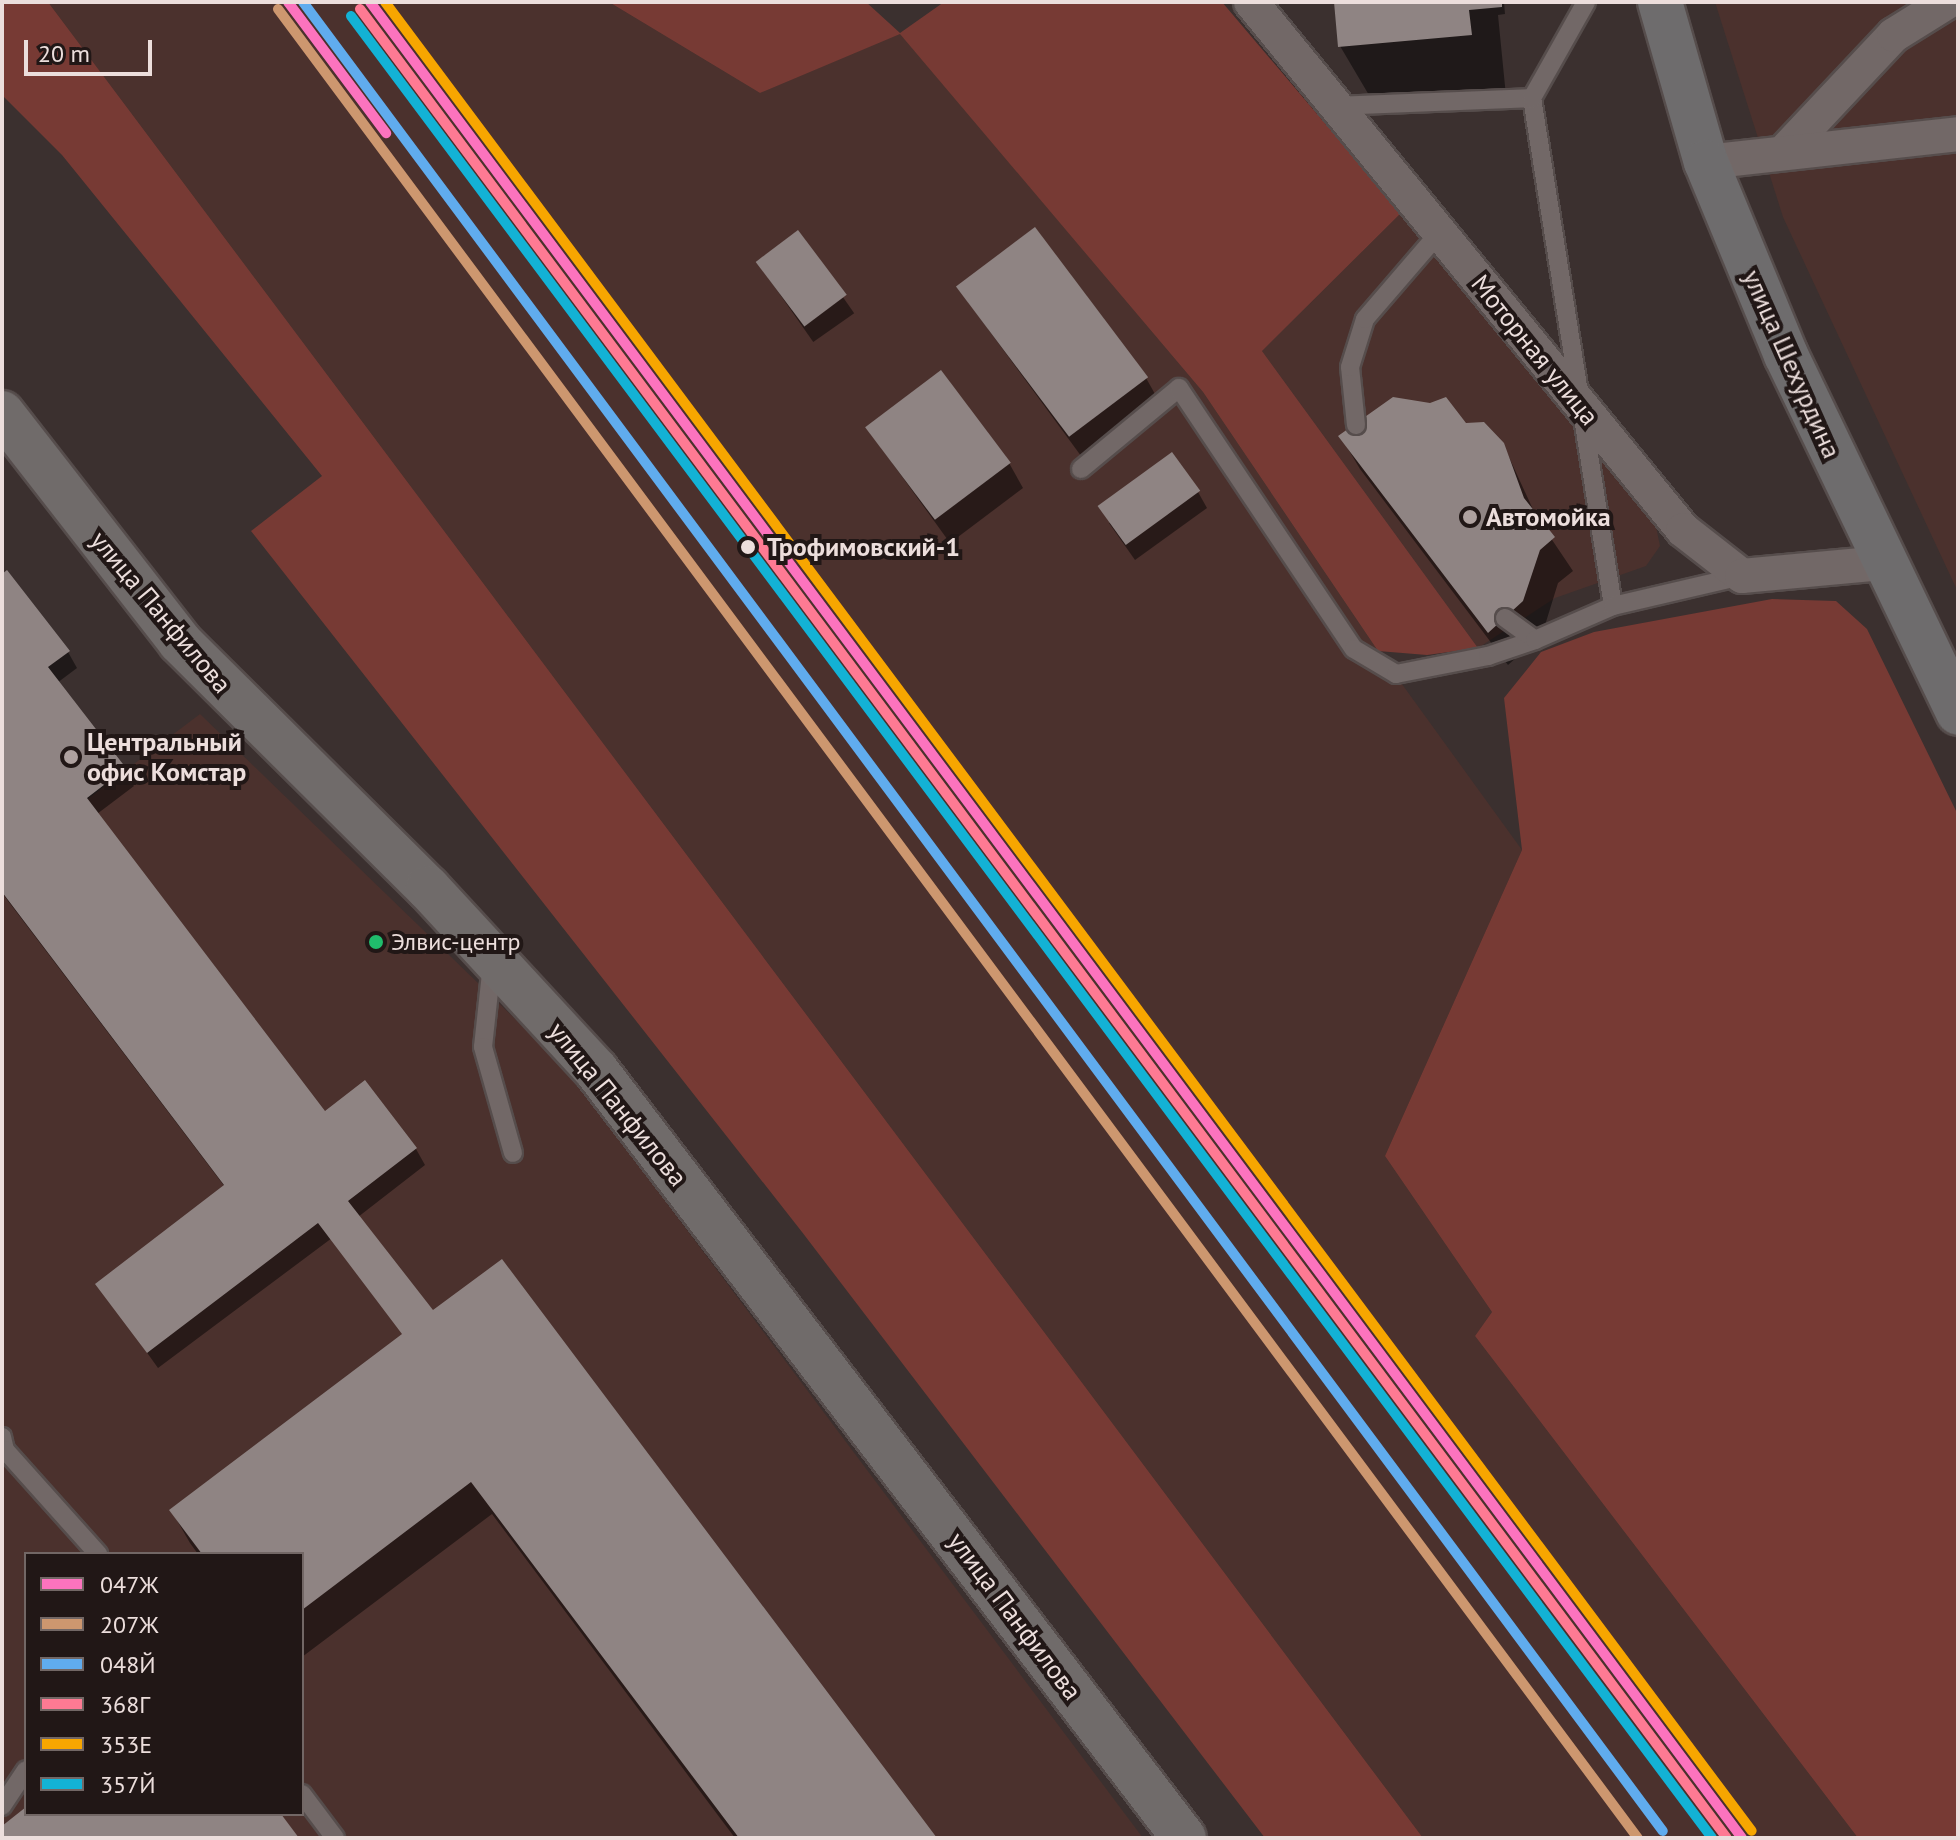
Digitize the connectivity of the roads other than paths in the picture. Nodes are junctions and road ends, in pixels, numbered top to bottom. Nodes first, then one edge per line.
1 (1251, 2) edge
2 (1586, 2) edge
3 (1660, 2) edge
4 (1947, 2) edge
5 (1532, 98) junction
6 (1337, 106) junction
7 (1958, 134) edge
8 (1783, 153) junction
9 (1706, 162) junction
10 (1439, 233) junction
11 (1581, 405) junction
12 (2, 413) edge
13 (1356, 425) dead end
14 (1081, 469) dead end
15 (1882, 563) junction
16 (1742, 576) junction
17 (1613, 606) junction
18 (1505, 618) dead end
19 (1535, 640) junction
20 (1958, 713) edge
21 (493, 957) junction
22 (513, 1153) dead end
23 (2, 1437) edge
24 (96, 1552) edge
25 (24, 1773) edge
26 (304, 1797) edge
27 (2, 1806) edge
28 (335, 1838) edge
29 (1184, 1838) edge

1 - 6 street, Моторная улица
2 - 5 lane
3 - 9 main road, улица Шехурдина
4 - 8 street
5 - 6 lane
5 - 11 lane
6 - 10 street, Моторная улица
7 - 8 street
8 - 9 street
9 - 15 main road, улица Шехурдина
10 - 11 street, Моторная улица
10 - 13 lane
11 - 16 street, Моторная улица
11 - 17 lane
12 - 21 main road, улица Панфилова
14 - 19 lane
15 - 16 street
15 - 20 main road, улица Шехурдина
16 - 17 lane
17 - 19 lane
18 - 19 lane
21 - 22 lane
21 - 29 main road, улица Панфилова
23 - 24 lane
25 - 27 lane
26 - 28 lane

